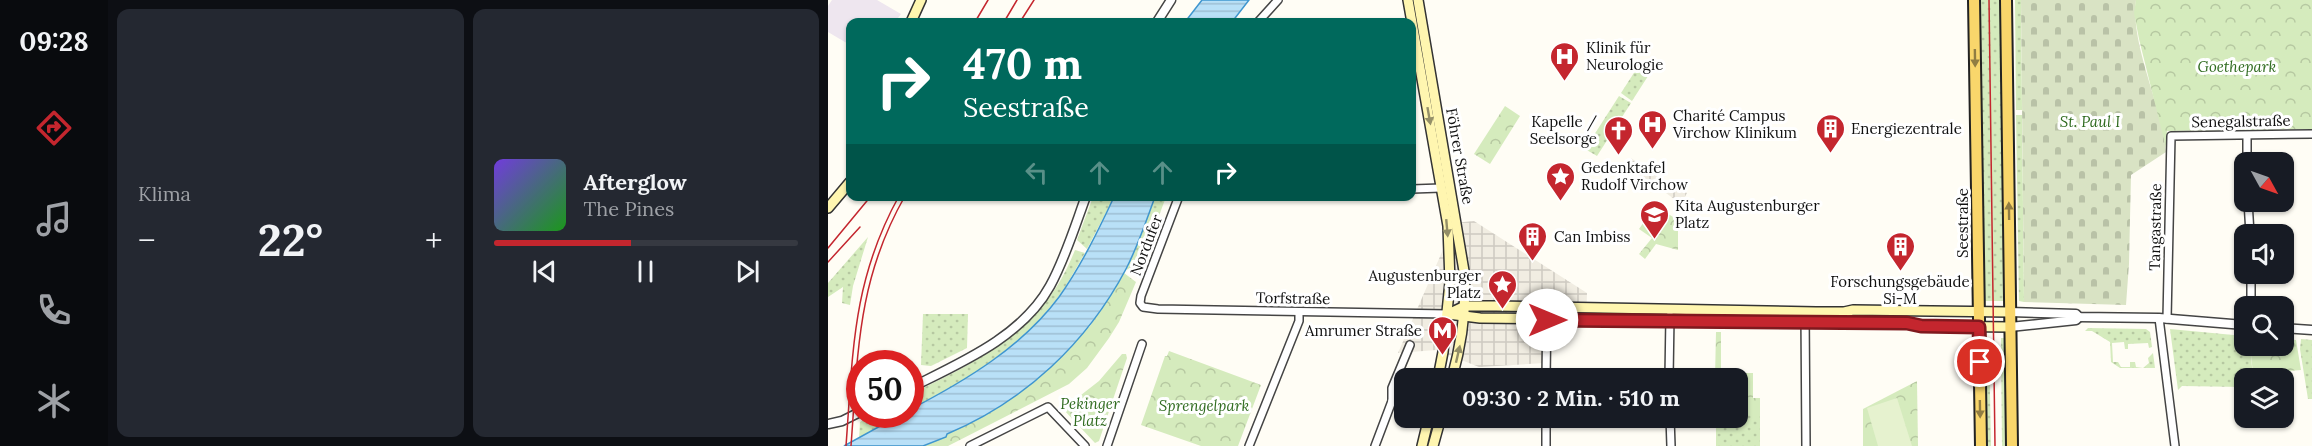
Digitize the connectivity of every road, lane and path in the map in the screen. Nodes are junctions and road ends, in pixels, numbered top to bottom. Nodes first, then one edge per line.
1 (921, 0) edge
2 (1171, 0) edge
3 (1278, 0) edge
4 (1408, 0) edge
5 (1418, 0) edge
6 (1974, 0) edge
7 (2006, 0) edge
8 (913, 18) edge
9 (1160, 18) edge
10 (1262, 18) edge
11 (1410, 18) edge
12 (1416, 69) edge
13 (2312, 134) edge
14 (2171, 136) joint
15 (2247, 136) junction
16 (2247, 152) edge
17 (846, 187) edge
18 (1441, 188) junction
19 (1416, 189) edge
20 (1084, 201) edge
21 (1177, 201) edge
22 (828, 208) edge
23 (1140, 303) joint
24 (1465, 306) junction
25 (1547, 308) junction
26 (1299, 312) junction
27 (1978, 312) junction
28 (2010, 312) junction
29 (2045, 312) junction
30 (1448, 314) junction
31 (1670, 315) junction
32 (1805, 317) junction
33 (2079, 317) junction
34 (1464, 318) junction
35 (2163, 318) junction
36 (1547, 320) junction
37 (2045, 322) junction
38 (2234, 324) edge
39 (1979, 327) junction
40 (2010, 327) junction
41 (2294, 329) edge
42 (2312, 330) edge
43 (1142, 345) dead end
44 (1410, 345) dead end
45 (1440, 368) edge
46 (1455, 368) edge
47 (1546, 368) edge
48 (1669, 368) edge
49 (924, 381) edge
50 (1392, 401) joint
51 (846, 419) edge
52 (828, 424) edge
53 (1426, 428) edge
54 (1438, 428) edge
55 (1546, 428) edge
56 (1670, 428) edge
57 (970, 446) edge
58 (1085, 446) edge
59 (1107, 446) edge
60 (1249, 446) edge
61 (1375, 446) edge
62 (1422, 446) edge
63 (1433, 446) edge
64 (1546, 446) edge
65 (1671, 446) edge
66 (1806, 446) edge
67 (1981, 446) edge
68 (2012, 446) edge
69 (2175, 446) edge

1 - 8 main road
2 - 9 street
3 - 10 street
4 - 11 main road, Föhrer Straße
5 - 24 main road, Föhrer Straße
6 -> 27 main road, Seestraße
28 -> 7 main road
12 -> 18 main road, Föhrer Straße
13 - 15 street, Senegalstraße
14 - 15 street, Senegalstraße
14 - 35 street, Tangastraße
15 - 16 street
17 - 22 main road
18 - 19 street
18 -> 30 main road, Föhrer Straße
20 - 49 street
21 - 23 street, Nordufer
23 - 26 street, Torfstraße
24 - 25 main road
24 - 30 main road
24 - 34 main road, Föhrer Straße
25 - 31 main road
25 - 36 street
26 - 30 street, Torfstraße
26 - 60 street
27 - 28 main road
27 - 32 main road
27 - 39 main road, Seestraße
28 - 29 street
28 - 40 main road
29 - 33 street
29 - 37 street
30 - 34 main road
30 - 45 main road, Föhrer Straße
31 - 32 main road
31 - 36 main road
31 - 48 street
32 - 39 main road
32 - 66 street
33 - 35 street
33 - 37 street
34 - 36 main road
46 -> 34 main road, Föhrer Straße
35 - 38 street
35 - 69 street, Tangastraße
36 - 47 street
37 - 40 street
39 - 40 main road
39 -> 67 main road, Seestraße
40 - 68 main road
41 - 42 street
43 - 59 street
44 - 50 street
50 - 61 street
51 - 52 street
53 - 62 main road
54 - 63 main road
55 - 64 street
56 - 65 street
57 - 58 street

